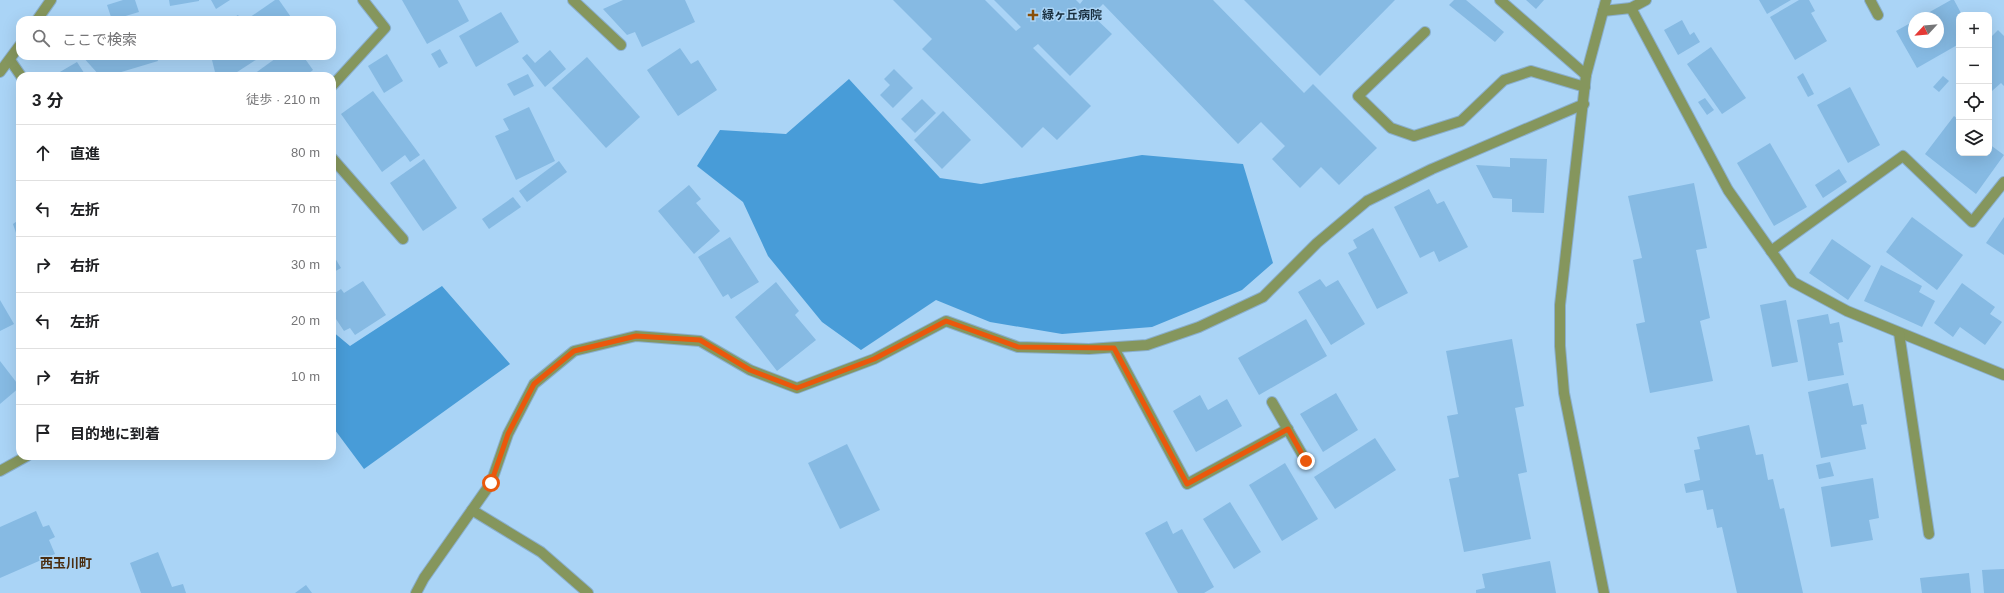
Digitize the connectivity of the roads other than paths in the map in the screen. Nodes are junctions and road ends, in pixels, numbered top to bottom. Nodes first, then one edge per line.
1 (51, 0) edge
2 (363, 0) edge
3 (573, 0) edge
4 (1500, 0) edge
5 (1606, 0) edge
6 (1646, 0) edge
7 (1870, 0) edge
8 (1631, 8) junction
9 (1603, 11) junction
10 (1878, 15) dead end
11 (40, 16) edge
12 (1424, 32) dead end
13 (621, 45) dead end
14 (16, 51) edge
15 (10, 60) junction
16 (0, 72) edge
17 (18, 72) edge
18 (1586, 75) junction
19 (336, 82) edge
20 (1585, 87) junction
21 (1584, 104) junction
22 (336, 163) edge
23 (2004, 182) edge
24 (403, 239) dead end
25 (1771, 251) junction
26 (1899, 333) junction
27 (1114, 348) junction
28 (2004, 375) edge
29 (1272, 402) dead end
30 (1288, 429) junction
31 (20, 460) edge
32 (1306, 461) dead end
33 (0, 471) edge
34 (472, 510) junction
35 (1929, 534) dead end
36 (416, 593) edge
37 (588, 593) edge
38 (1604, 593) edge

1 - 11 street
2 - 19 street
3 - 13 street
4 - 18 street
5 - 9 street
6 - 8 street
7 - 10 street
8 - 9 street
8 - 25 street
9 - 18 street
12 - 20 street
14 - 15 street
15 - 16 street
15 - 17 street
18 - 20 street
20 - 21 street
21 - 27 street
21 - 38 street
22 - 24 street
23 - 25 street
25 - 26 street
26 - 28 street
26 - 35 street
27 - 30 street
27 - 34 street
29 - 30 street
30 - 32 street
31 - 33 street
34 - 36 street
34 - 37 street

